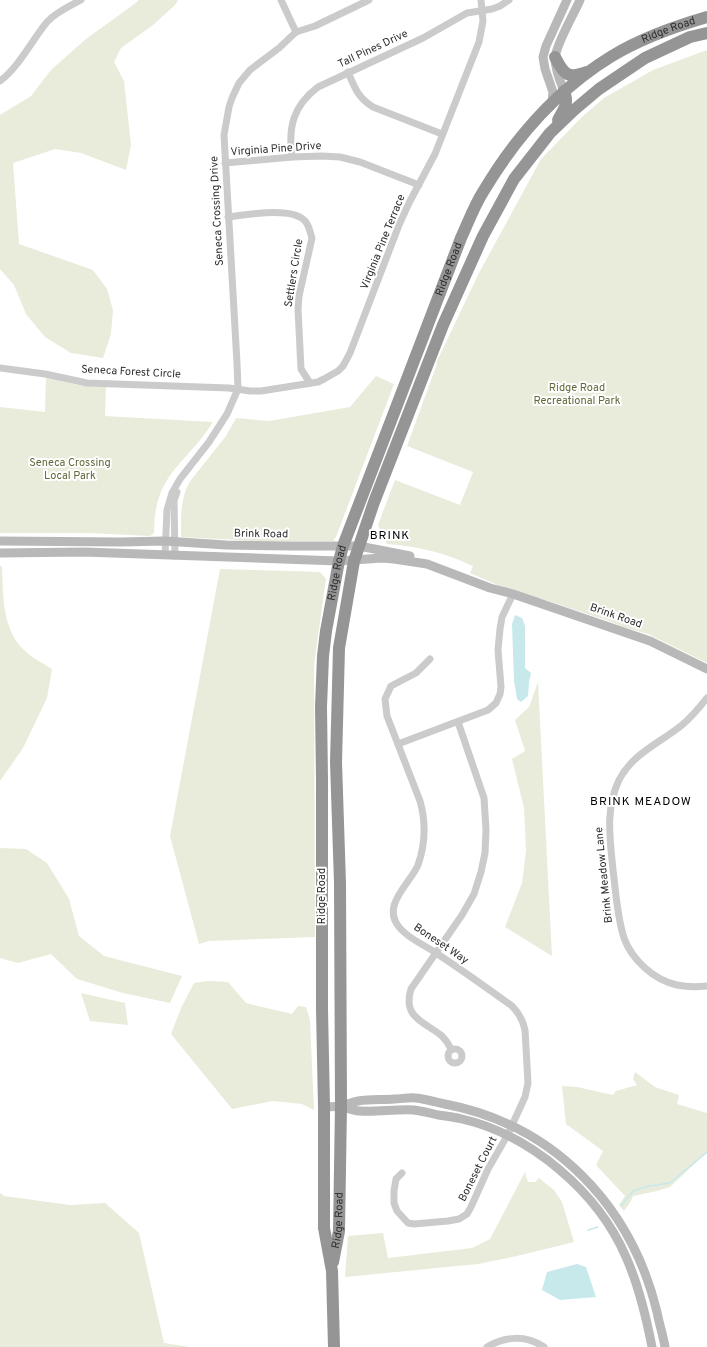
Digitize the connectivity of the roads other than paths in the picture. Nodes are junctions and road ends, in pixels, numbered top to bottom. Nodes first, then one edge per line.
1 (81, 0) edge
2 (281, 0) edge
3 (368, 0) edge
4 (481, 0) edge
5 (509, 0) edge
6 (567, 0) edge
7 (580, 0) edge
8 (483, 10) junction
9 (707, 16) edge
10 (296, 32) junction
11 (707, 33) edge
12 (707, 39) edge
13 (664, 49) junction
14 (555, 57) junction
15 (592, 70) junction
16 (348, 72) junction
17 (0, 81) edge
18 (564, 92) junction
19 (552, 103) junction
20 (550, 133) junction
21 (442, 134) junction
22 (292, 157) junction
23 (225, 163) junction
24 (419, 185) junction
25 (228, 216) junction
26 (0, 368) edge
27 (310, 383) junction
28 (238, 389) junction
29 (0, 541) edge
30 (170, 541) junction
31 (343, 546) junction
32 (359, 546) junction
33 (0, 553) edge
34 (165, 555) junction
35 (175, 556) junction
36 (339, 561) junction
37 (354, 561) junction
38 (513, 594) junction
39 (430, 659) dead end
40 (707, 669) edge
41 (707, 698) edge
42 (458, 722) junction
43 (398, 744) junction
44 (436, 953) junction
45 (707, 986) edge
46 (451, 1049) dead end
47 (341, 1106) junction
48 (324, 1107) junction
49 (513, 1125) junction
50 (507, 1136) junction
51 (402, 1173) dead end
52 (332, 1272) junction
53 (334, 1347) edge
54 (487, 1347) edge
55 (544, 1347) edge
56 (652, 1347) edge
57 (665, 1347) edge

1 - 17 street
2 - 10 street
3 - 10 street, Seneca Crossing Drive
4 - 8 street, Virginia Pine Terrace
5 - 8 street, Tall Pines Drive
6 - 19 main road
7 - 14 main road
8 - 16 street, Tall Pines Drive
8 - 21 street, Virginia Pine Terrace
9 - 15 highway, Ridge Road
10 - 23 street, Seneca Crossing Drive
11 - 13 highway, Ridge Road
12 - 13 highway
13 - 20 highway, Ridge Road
14 - 15 highway
14 - 18 main road
15 - 18 highway, Ridge Road
16 - 21 street
16 - 22 street, Tall Pines Drive
18 - 19 highway, Ridge Road
18 - 20 highway
19 - 31 highway, Ridge Road
20 - 32 highway, Ridge Road
21 - 24 street, Virginia Pine Terrace
22 - 23 street, Virginia Pine Drive
22 - 24 street, Virginia Pine Drive
23 - 25 street, Seneca Crossing Drive
24 - 27 street, Virginia Pine Terrace
25 - 27 street, Settlers Circle
25 - 28 street, Seneca Crossing Drive
26 - 28 street, Seneca Forest Circle
27 - 28 street, Virginia Pine Terrace
28 - 30 street, Seneca Crossing Drive
29 - 30 main road, Brink Road
30 - 31 main road, Brink Road
30 - 34 street, Seneca Crossing Drive
30 - 35 street, Seneca Crossing Drive
31 - 32 main road, Brink Road
31 - 36 highway, Ridge Road
32 - 37 highway, Ridge Road
32 - 38 main road, Brink Road
33 - 34 main road, Brink Road
34 - 35 main road, Brink Road
35 - 36 main road, Brink Road
36 - 37 main road, Brink Road
36 - 48 highway, Ridge Road
37 - 38 main road, Brink Road
37 - 47 highway, Ridge Road
38 - 40 main road, Brink Road
38 - 42 street
39 - 43 street, Boneset Way
41 - 45 street, Brink Meadow Lane
42 - 43 street
42 - 44 street
43 - 44 street, Boneset Way
44 - 46 street
44 - 49 street, Boneset Way
47 - 48 main road
47 - 49 main road
47 - 50 main road
47 - 52 highway, Ridge Road
48 - 52 highway, Ridge Road
49 - 50 street, Boneset Way
49 - 57 main road
50 - 51 street, Boneset Court
50 - 56 main road
52 - 53 highway, Ridge Road
54 - 55 street

